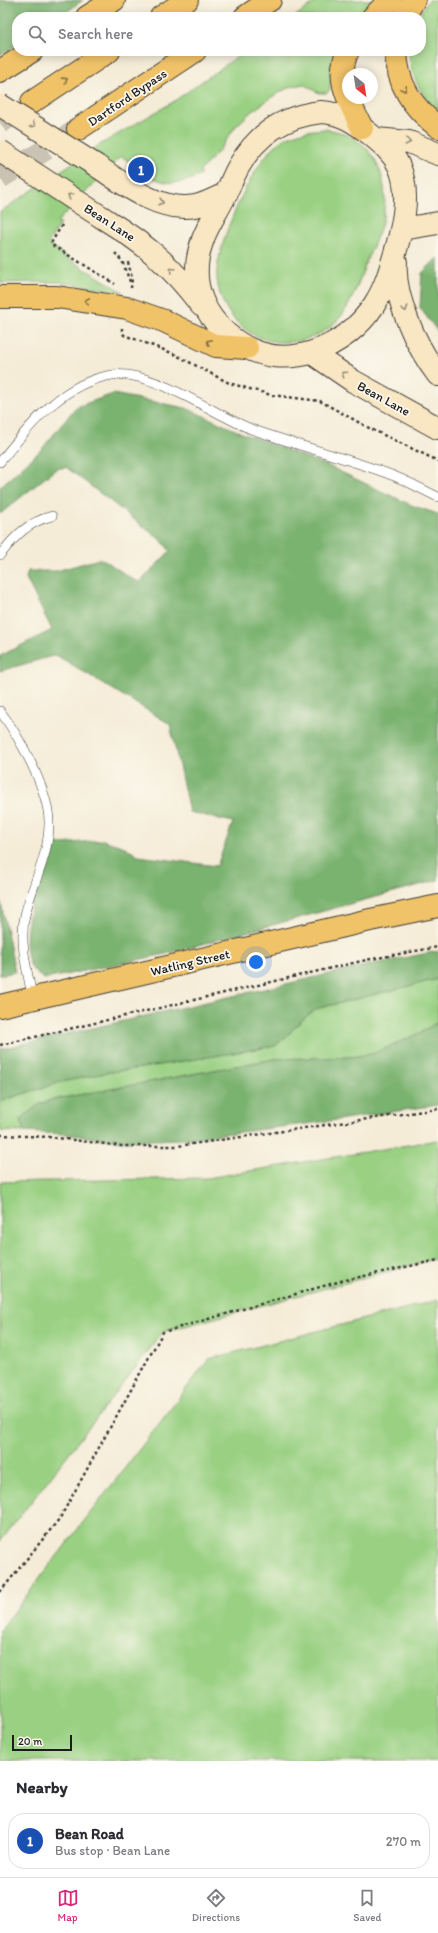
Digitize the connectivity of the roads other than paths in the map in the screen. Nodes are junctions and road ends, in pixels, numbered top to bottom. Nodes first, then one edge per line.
1 (114, 0) edge
2 (187, 0) edge
3 (270, 0) edge
4 (390, 0) edge
5 (414, 0) edge
6 (95, 12) edge
7 (169, 12) edge
8 (252, 12) edge
9 (377, 12) edge
10 (407, 12) edge
11 (24, 56) edge
12 (101, 56) edge
13 (188, 56) edge
14 (346, 56) edge
15 (397, 56) edge
16 (0, 71) edge
17 (32, 102) tunnel mouth
18 (0, 105) edge
19 (438, 127) edge
20 (78, 129) tunnel mouth
21 (369, 134) junction
22 (0, 151) edge
23 (438, 154) edge
24 (227, 193) junction
25 (438, 223) edge
26 (402, 230) junction
27 (0, 297) edge
28 (206, 310) junction
29 (247, 348) junction
30 (312, 353) junction
31 (438, 375) edge
32 (438, 428) edge
33 (0, 462) edge
34 (438, 497) edge
35 (52, 516) dead end
36 (0, 555) edge
37 (0, 711) edge
38 (435, 906) edge
39 (33, 999) junction
40 (0, 1006) edge

1 - 6 main road
2 - 7 main road
3 - 8 main road
4 - 9 main road
5 - 10 main road
11 - 16 main road
17 -> 12 main road
13 - 20 main road, Dartford Bypass
14 - 21 main road
15 -> 19 main road
18 -> 24 main road, bridge
21 -> 23 main road
21 - 24 main road
21 - 26 main road
28 -> 22 main road, Bean Lane, bridge
24 - 28 main road
25 - 26 main road
26 - 30 main road, Bean Lane
26 -> 31 main road
29 -> 27 main road
28 - 29 main road, Bean Lane
29 - 30 main road, Bean Lane
32 -> 30 main road, Bean Lane
33 - 34 lane
35 - 36 lane
37 - 39 lane
38 - 39 main road, Watling Street
39 - 40 main road, Watling Street

